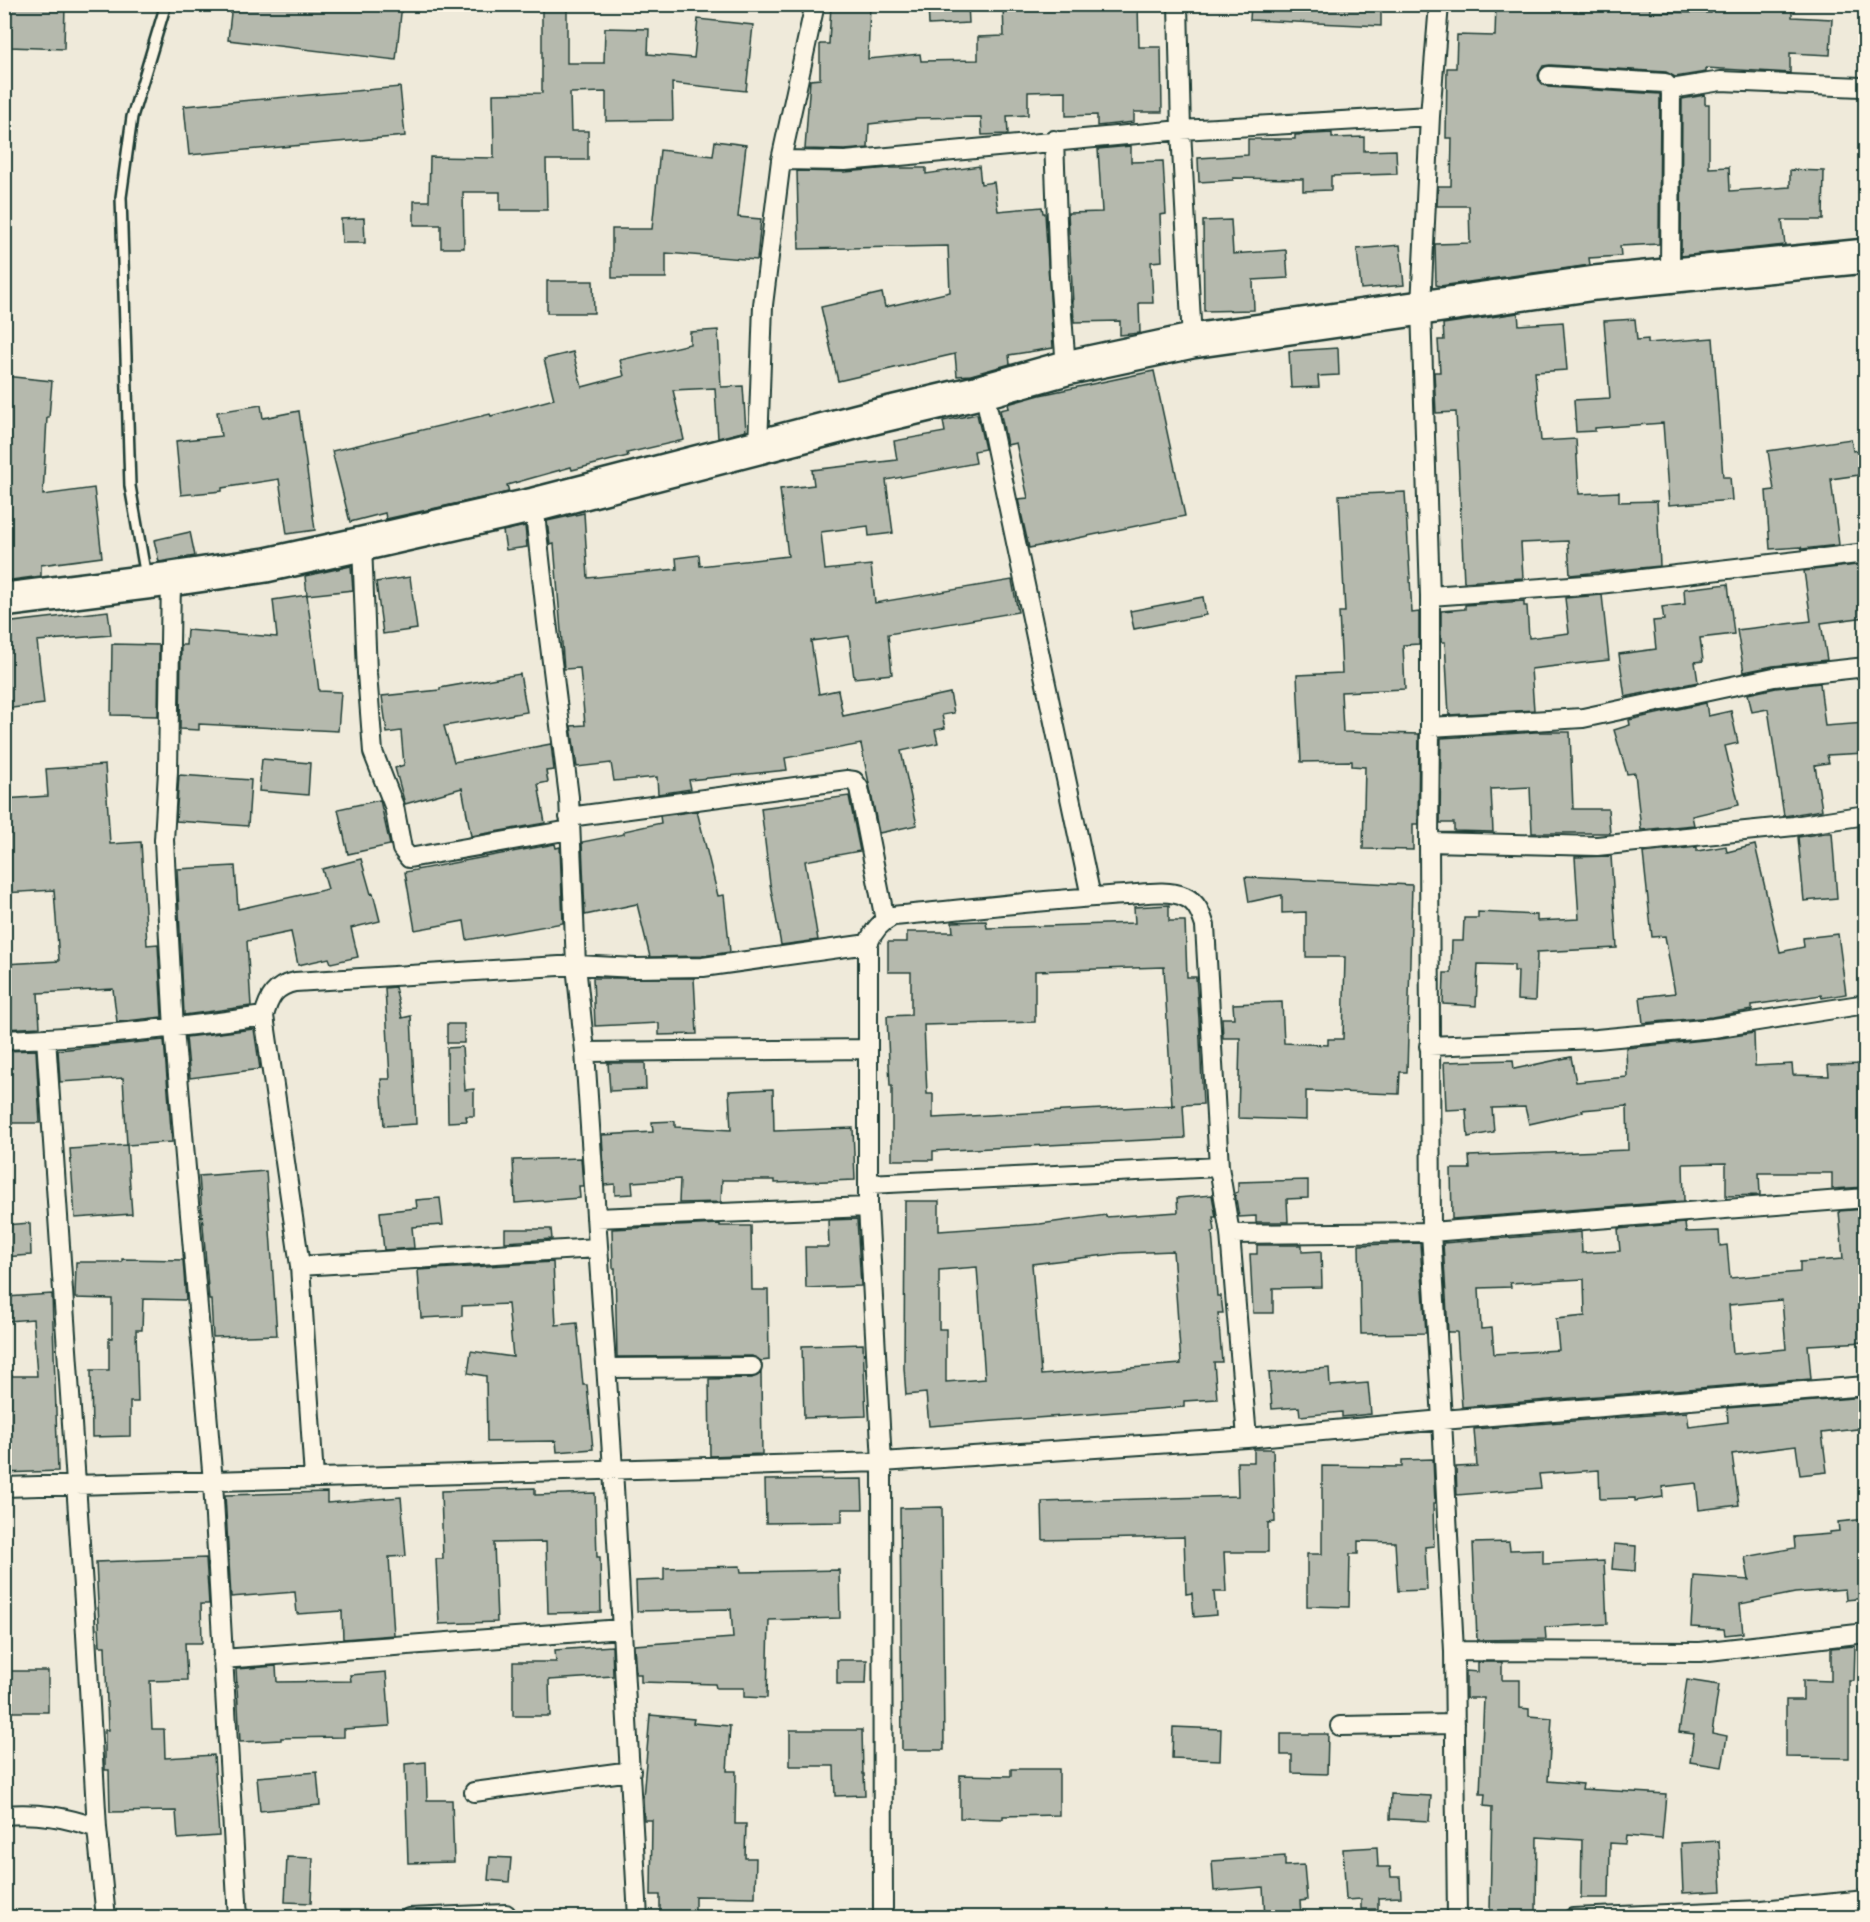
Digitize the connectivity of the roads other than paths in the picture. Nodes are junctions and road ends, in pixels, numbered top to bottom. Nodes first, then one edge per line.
1 (166, 4) edge
2 (815, 4) edge
3 (1178, 4) edge
4 (1439, 4) edge
5 (1549, 76) dead end
6 (1861, 87) dead end
7 (1671, 89) junction
8 (1430, 116) junction
9 (1181, 130) junction
10 (1054, 140) junction
11 (782, 160) junction
12 (1866, 256) edge
13 (1670, 276) junction
14 (1421, 307) junction
15 (1192, 341) junction
16 (1066, 369) junction
17 (984, 391) junction
18 (758, 447) junction
19 (534, 505) junction
20 (362, 544) junction
21 (1866, 553) edge
22 (159, 581) junction
23 (1430, 596) junction
24 (4, 600) edge
25 (1866, 667) edge
26 (1430, 727) junction
27 (1866, 815) edge
28 (569, 824) junction
29 (1429, 842) junction
30 (1091, 897) junction
31 (885, 920) junction
32 (868, 944) junction
33 (576, 965) junction
34 (1866, 1004) edge
35 (264, 1016) junction
36 (174, 1029) junction
37 (46, 1038) junction
38 (4, 1040) edge
39 (1429, 1046) junction
40 (868, 1049) junction
41 (585, 1052) junction
42 (1219, 1167) junction
43 (868, 1184) junction
44 (1866, 1198) edge
45 (868, 1207) junction
46 (596, 1218) junction
47 (1431, 1232) junction
48 (1230, 1234) junction
49 (597, 1248) junction
50 (300, 1266) junction
51 (752, 1367) dead end
52 (606, 1368) junction
53 (1866, 1386) edge
54 (1442, 1420) junction
55 (1247, 1438) junction
56 (882, 1462) junction
57 (613, 1469) junction
58 (314, 1478) junction
59 (213, 1482) junction
60 (76, 1485) junction
61 (4, 1487) edge
62 (621, 1629) junction
63 (1866, 1633) edge
64 (1454, 1651) junction
65 (222, 1659) junction
66 (1455, 1724) junction
67 (1340, 1726) dead end
68 (631, 1771) junction
69 (474, 1792) dead end
70 (4, 1815) edge
71 (97, 1828) junction
72 (1866, 1900) edge
73 (506, 1914) dead end
74 (1762, 1914) edge
75 (106, 1917) edge
76 (238, 1917) edge
77 (409, 1917) edge
78 (638, 1917) edge
79 (883, 1917) edge
80 (1457, 1917) edge
81 (1573, 1917) edge

1 - 22 lane
2 - 11 street
3 - 9 street
4 - 8 street
5 - 7 street
6 - 7 street
7 - 13 street
8 - 9 street
8 - 14 street
9 - 10 street
9 - 15 street
10 - 11 street
10 - 16 street
11 - 18 street
12 - 13 highway
13 - 14 highway
14 - 15 highway
14 - 23 street
15 - 16 highway
16 - 17 highway
17 - 18 highway
17 - 30 street
18 - 19 highway
19 - 20 highway
19 - 28 street
20 - 22 highway
20 - 28 street
21 - 23 street
22 - 24 highway
22 - 36 street
23 - 26 street
25 - 26 street
26 - 29 street
27 - 29 street
28 - 31 street
28 - 33 street
29 - 39 street
30 - 31 street
30 - 42 street
31 - 32 street
32 - 33 street
32 - 40 street
33 - 35 street
33 - 41 street
34 - 39 street
35 - 36 street
35 - 50 street
36 - 37 street
36 - 59 street
37 - 38 street
37 - 60 street
39 - 47 street
40 - 41 street
40 - 43 street
41 - 46 street
42 - 43 street
42 - 48 street
43 - 45 street
44 - 47 street
45 - 46 street
45 - 56 street
46 - 49 street
47 - 48 street
47 - 54 street
48 - 55 street
49 - 50 street
49 - 52 street
50 - 58 street
51 - 52 street
52 - 57 street
53 - 54 street
54 - 55 street
54 - 64 street
55 - 56 street
56 - 57 street
56 - 79 street
57 - 58 street
57 - 62 street
58 - 59 street
59 - 60 street
59 - 65 street
60 - 61 street
60 - 71 street
62 - 65 street
62 - 68 street
63 - 64 street
64 - 66 street
65 - 76 street
66 - 67 street
66 - 80 street
68 - 69 street
68 - 78 street
70 - 71 street
71 - 75 street
72 - 74 street
73 - 77 street
74 - 81 street

